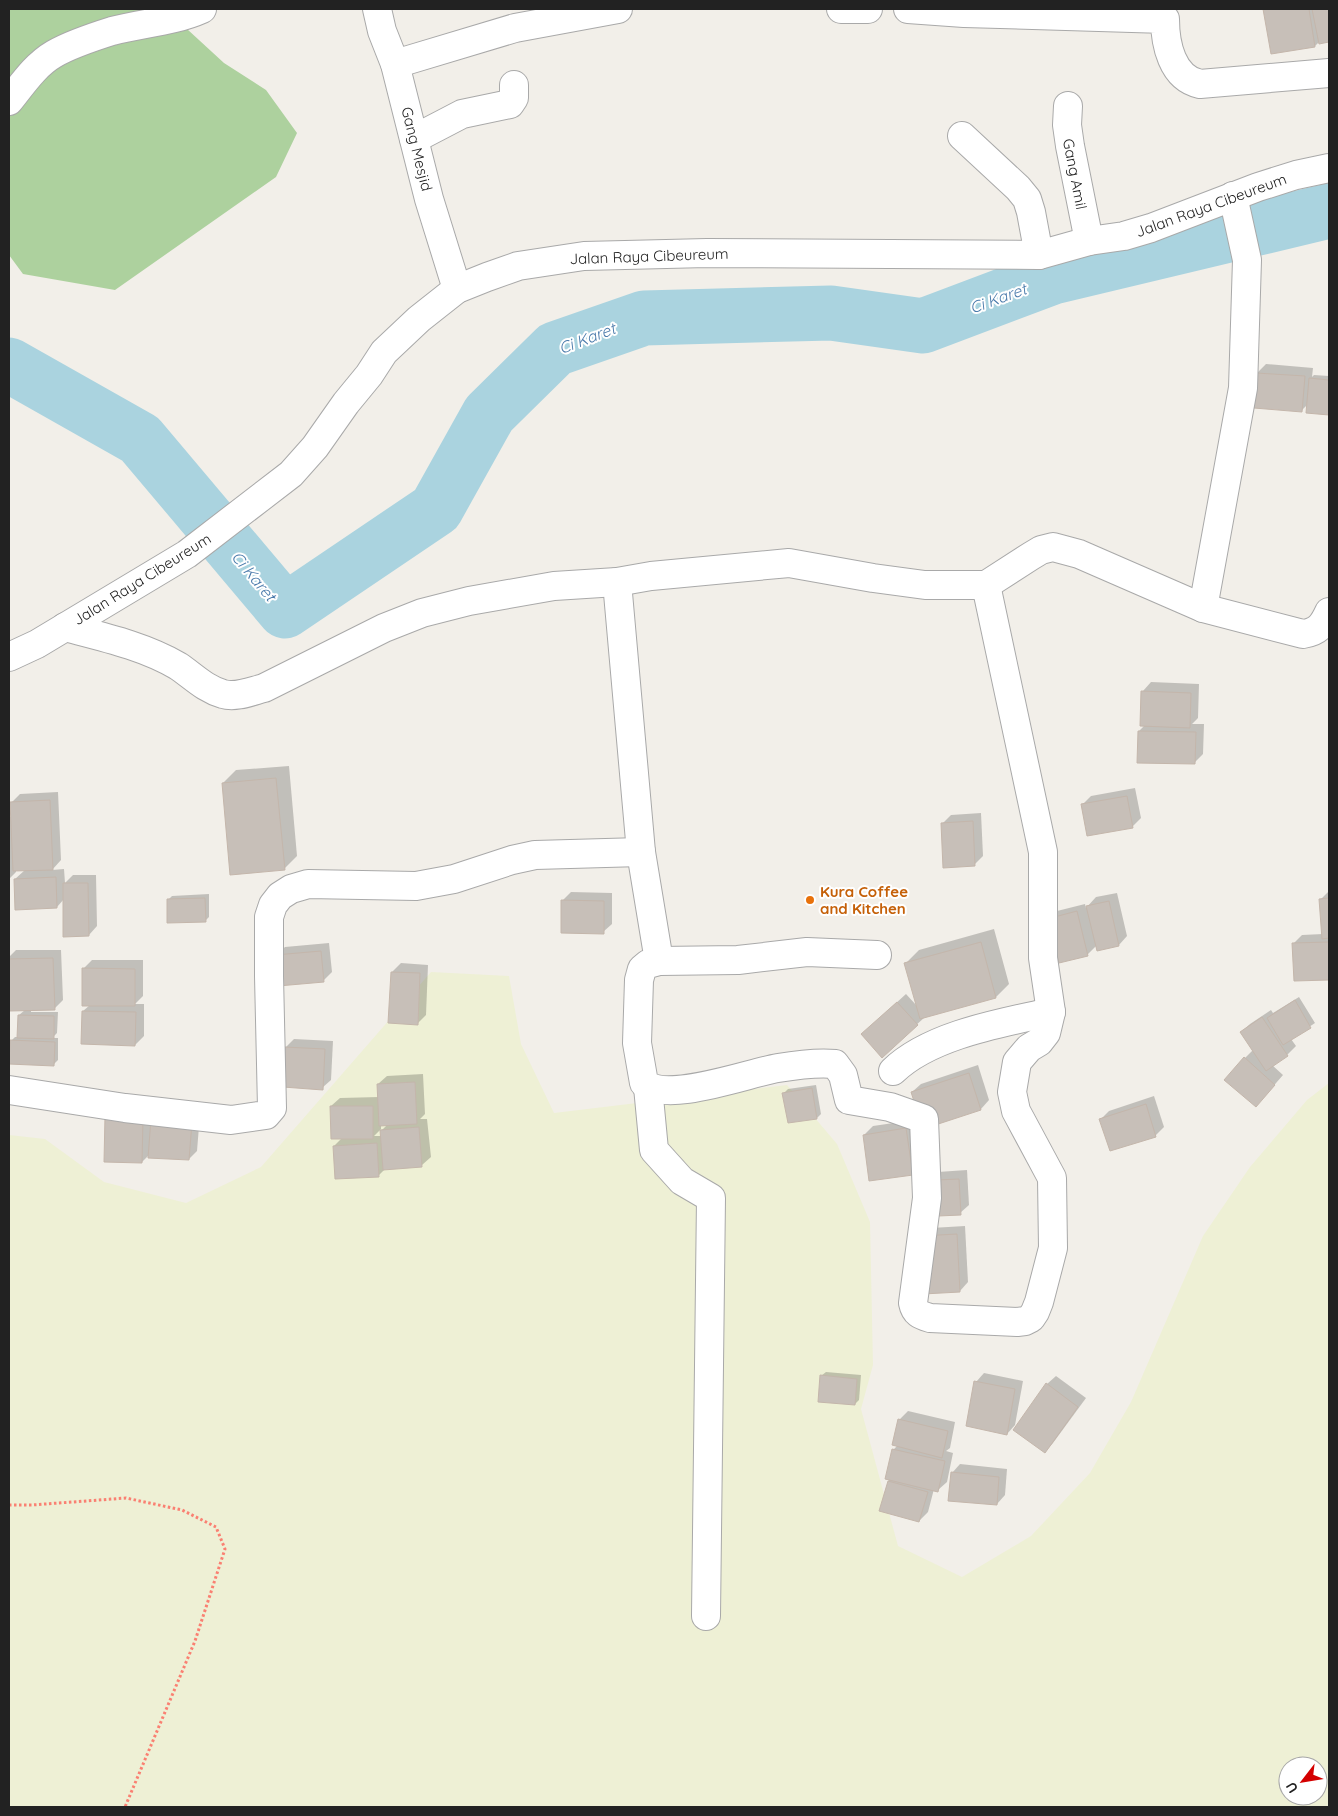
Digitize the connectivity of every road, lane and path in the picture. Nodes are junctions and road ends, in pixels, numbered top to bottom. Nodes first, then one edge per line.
1 (202, 9) edge
2 (376, 9) edge
3 (618, 9) edge
4 (841, 9) edge
5 (868, 9) edge
6 (908, 9) edge
7 (1166, 14) edge
8 (395, 64) junction
9 (1329, 73) edge
10 (514, 85) dead end
11 (9, 101) edge
12 (1068, 106) dead end
13 (962, 136) dead end
14 (414, 139) junction
15 (1329, 168) edge
16 (1233, 196) junction
17 (1089, 241) junction
18 (1039, 255) junction
19 (457, 289) junction
20 (616, 582) junction
21 (986, 584) junction
22 (1203, 608) junction
23 (1329, 612) edge
24 (65, 627) junction
25 (9, 657) edge
26 (641, 852) junction
27 (877, 955) dead end
28 (659, 961) junction
29 (1051, 1012) junction
30 (893, 1071) dead end
31 (648, 1087) junction
32 (9, 1090) edge
33 (9, 1504) edge
34 (706, 1616) dead end
35 (125, 1807) edge

1 - 11 street
2 - 8 street, Gang Mesjid
3 - 8 street
4 - 5 street
6 - 7 street
7 - 9 street
8 - 14 street, Gang Mesjid
10 - 14 street
12 - 17 street, Gang Amil
13 - 18 street
14 - 19 street, Gang Mesjid
15 - 16 street, Jalan Raya Cibeureum
16 - 17 street, Jalan Raya Cibeureum
16 - 22 street
17 - 18 street, Jalan Raya Cibeureum
18 - 19 street, Jalan Raya Cibeureum
19 - 24 street, Jalan Raya Cibeureum
20 - 21 street
20 - 24 street
20 - 26 street
21 - 22 street
21 - 29 street
22 - 23 street
24 - 25 street, Jalan Raya Cibeureum
26 - 28 street
26 - 32 street
27 - 28 street
28 - 31 street
29 - 30 street
29 - 31 street
31 - 34 street
33 - 35 path

